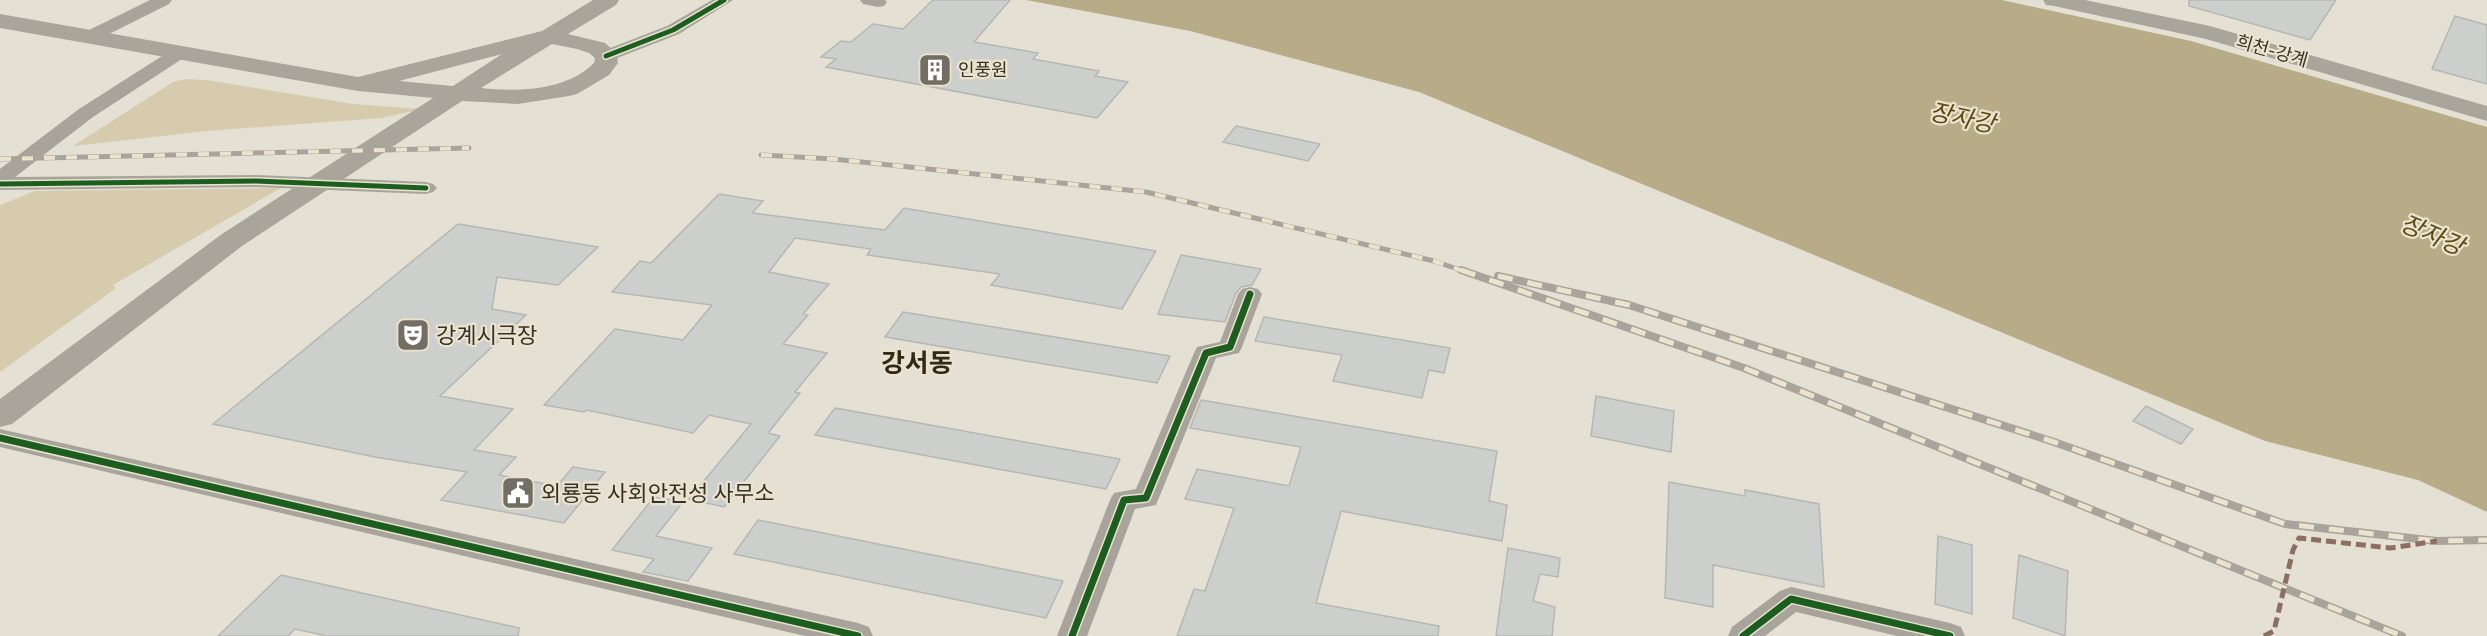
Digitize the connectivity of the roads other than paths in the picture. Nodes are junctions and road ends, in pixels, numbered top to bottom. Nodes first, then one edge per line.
1 (163, 0) edge
2 (608, 0) edge
3 (724, 0) edge
4 (2054, 0) edge
5 (0, 21) edge
6 (547, 36) junction
7 (89, 37) junction
8 (179, 53) junction
9 (606, 56) junction
10 (358, 84) junction
11 (2487, 114) edge
12 (0, 179) edge
13 (0, 184) edge
14 (426, 188) dead end
15 (1250, 294) dead end
16 (0, 416) edge
17 (0, 438) edge
18 (858, 636) edge
19 (1072, 636) edge
20 (1743, 636) edge
21 (1950, 636) edge

1 - 7 street
2 - 6 main road
3 - 9 street
4 - 11 main road, 희천-강계
5 - 7 main road
6 - 9 main road
6 - 10 main road
6 - 16 main road
7 - 8 main road
8 - 10 main road
8 - 12 street
9 - 10 main road
13 - 14 street
15 - 19 street
17 - 18 street
20 - 21 street

